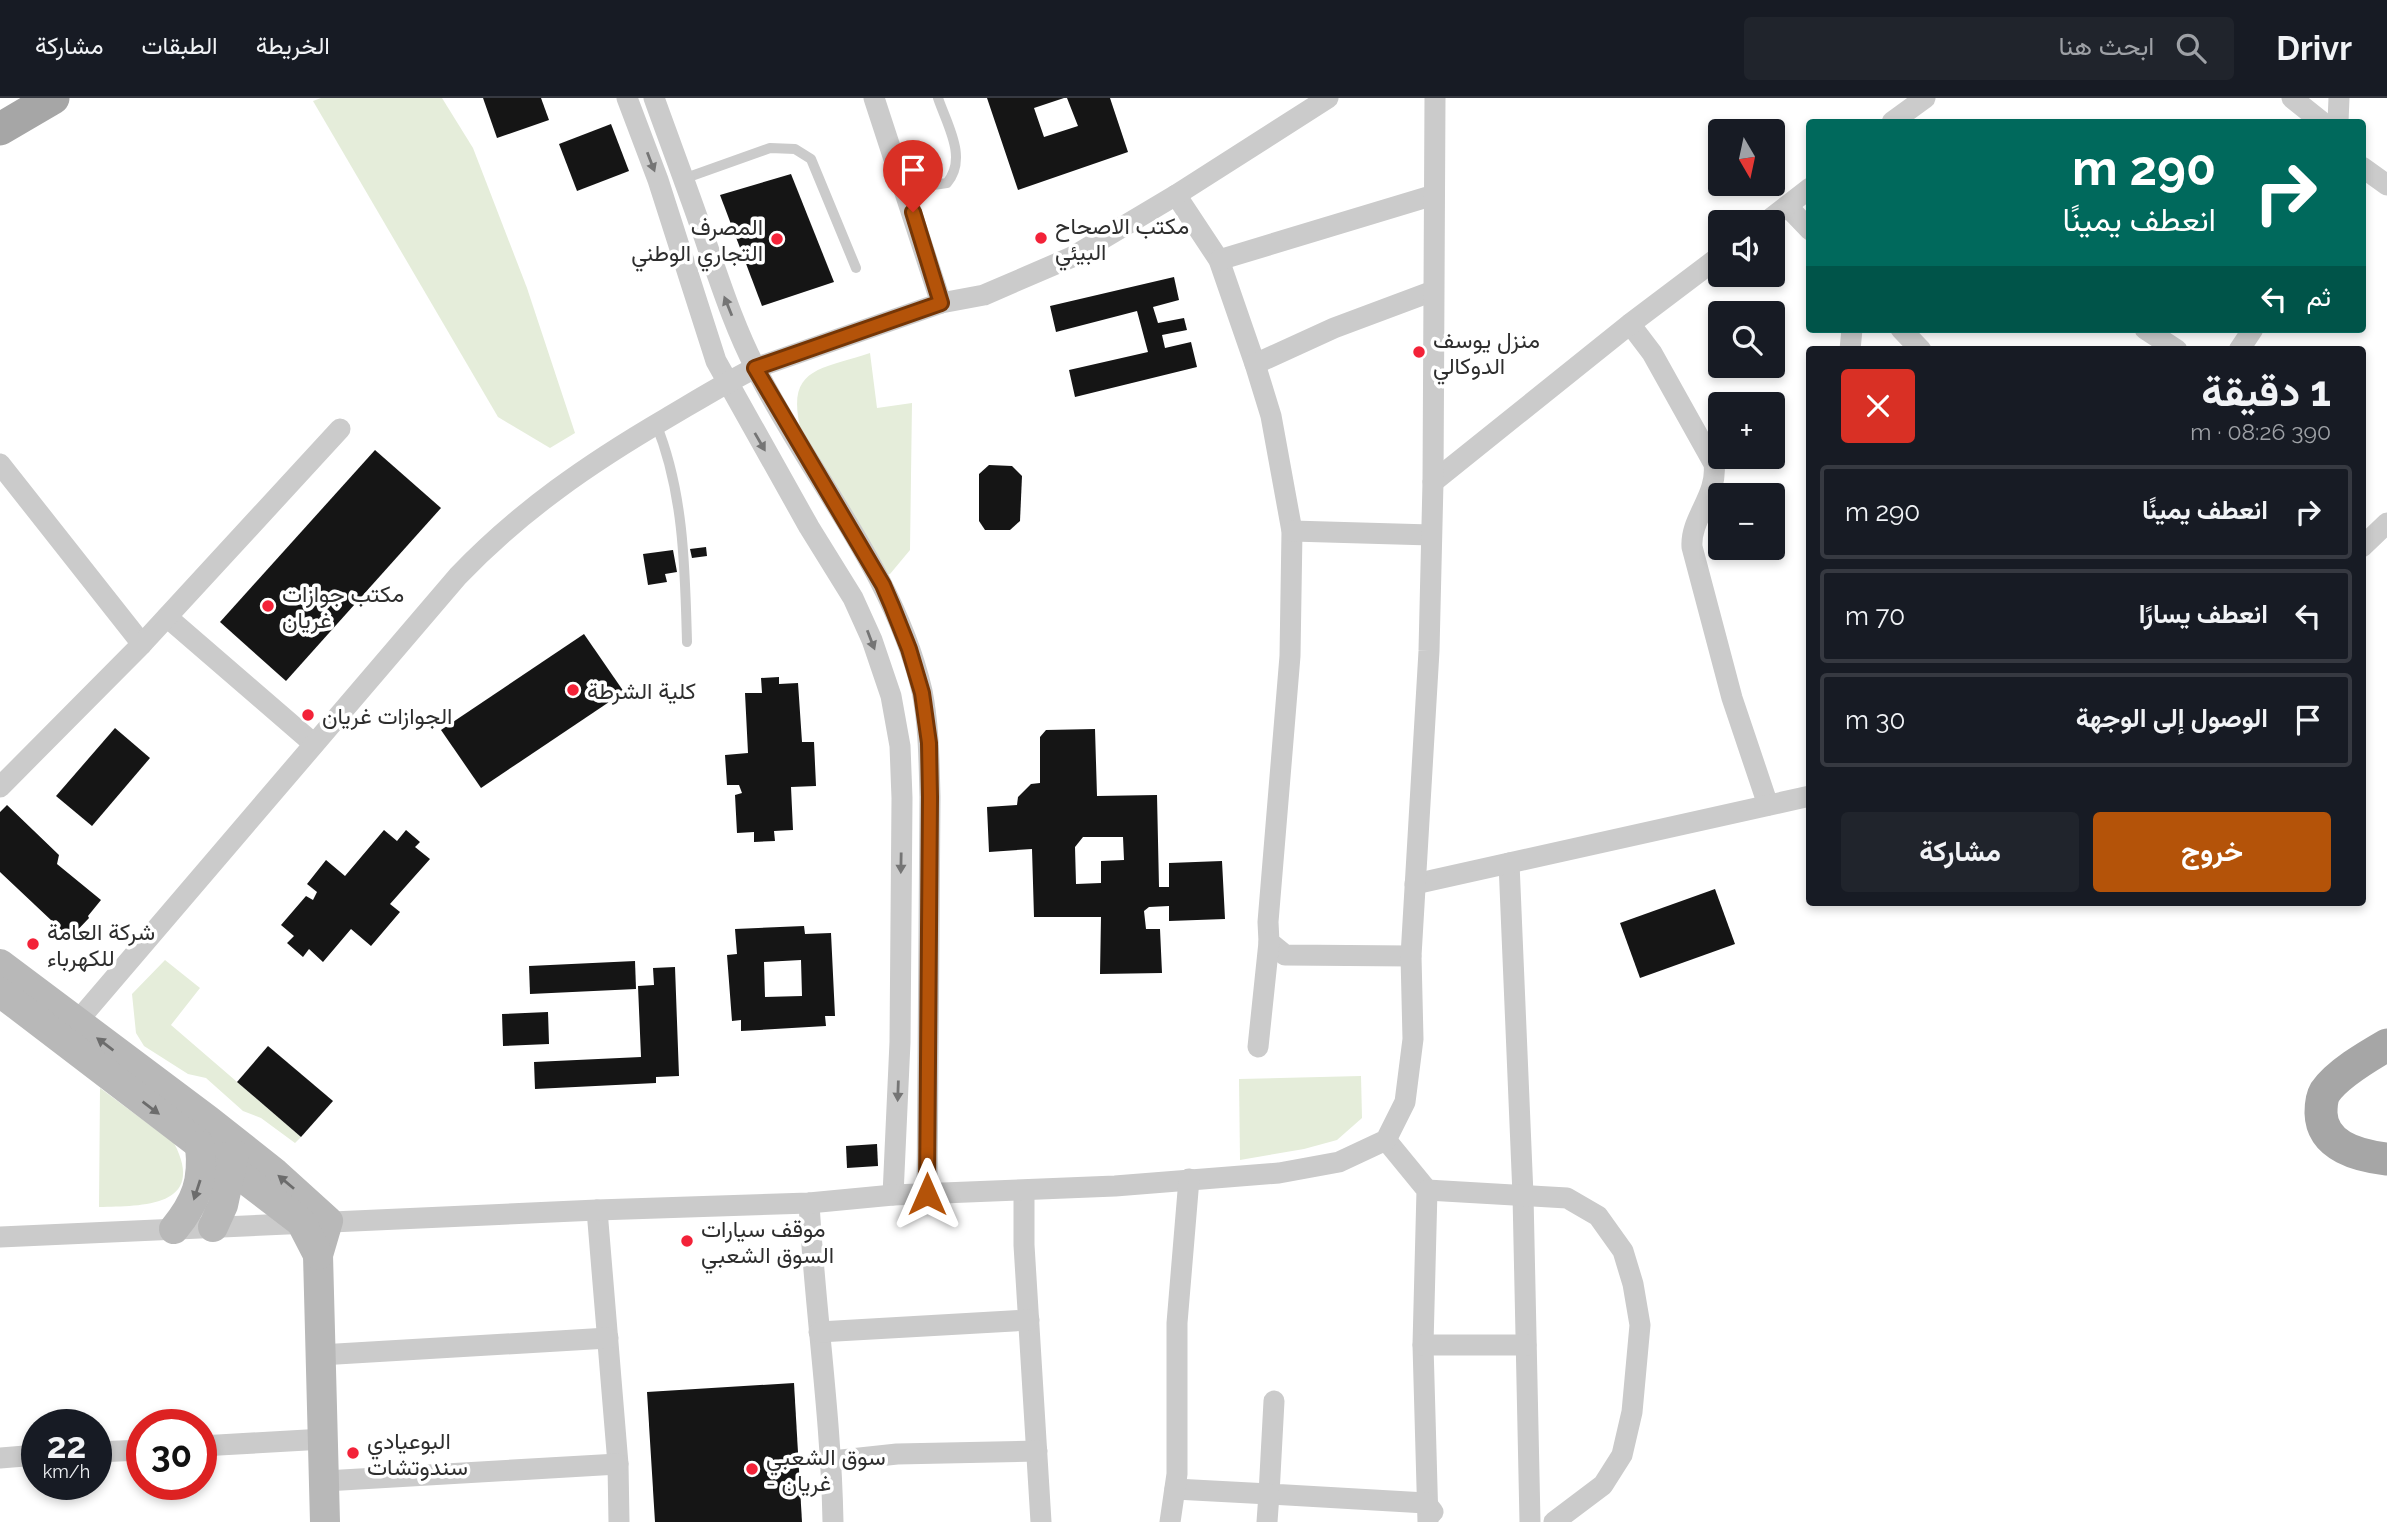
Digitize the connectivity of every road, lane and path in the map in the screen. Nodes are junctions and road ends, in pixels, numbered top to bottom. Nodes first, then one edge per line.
1 (53, 98) edge
2 (874, 98) edge
3 (938, 98) edge
4 (1328, 98) edge
5 (1435, 98) edge
6 (1924, 98) edge
7 (2292, 98) edge
8 (2339, 98) edge
9 (659, 99) edge
10 (629, 104) edge
11 (1894, 112) edge
12 (2318, 119) edge
13 (2338, 119) edge
14 (0, 129) edge
15 (2366, 170) edge
16 (683, 179) junction
17 (2387, 185) edge
18 (905, 189) junction
19 (1806, 191) edge
20 (1176, 195) junction
21 (1434, 195) junction
22 (1787, 206) junction
23 (1782, 210) edge
24 (1806, 226) edge
25 (1219, 260) junction
26 (1708, 265) edge
27 (856, 268) dead end
28 (1433, 291) junction
29 (941, 303) junction
30 (1630, 324) junction
31 (1905, 333) edge
32 (2151, 333) edge
33 (1917, 346) edge
34 (2171, 346) edge
35 (1255, 364) junction
36 (755, 368) junction
37 (727, 382) junction
38 (656, 424) junction
39 (340, 429) dead end
40 (0, 464) edge
41 (1433, 482) junction
42 (2387, 523) edge
43 (1292, 531) junction
44 (1431, 535) junction
45 (2366, 543) edge
46 (167, 617) junction
47 (687, 642) dead end
48 (142, 644) junction
49 (314, 744) junction
50 (0, 787) edge
51 (930, 797) junction
52 (1806, 797) edge
53 (902, 798) junction
54 (1768, 805) junction
55 (1509, 863) junction
56 (1415, 884) junction
57 (1269, 942) junction
58 (1412, 956) junction
59 (0, 964) edge
60 (0, 992) edge
61 (69, 1031) junction
62 (2387, 1045) edge
63 (1258, 1046) dead end
64 (1386, 1140) junction
65 (200, 1146) junction
66 (234, 1156) junction
67 (2387, 1159) edge
68 (1189, 1179) junction
69 (1024, 1191) junction
70 (1427, 1191) junction
71 (927, 1194) junction
72 (893, 1195) junction
73 (1523, 1195) junction
74 (809, 1203) junction
75 (597, 1210) junction
76 (314, 1222) junction
77 (213, 1227) junction
78 (174, 1229) junction
79 (0, 1237) edge
80 (1028, 1320) junction
81 (819, 1332) junction
82 (608, 1338) junction
83 (1423, 1345) junction
84 (1526, 1345) junction
85 (320, 1355) junction
86 (1274, 1401) dead end
87 (324, 1439) junction
88 (217, 1446) edge
89 (1037, 1451) junction
90 (21, 1456) edge
91 (0, 1458) edge
92 (832, 1461) junction
93 (618, 1464) junction
94 (325, 1480) junction
95 (1175, 1489) junction
96 (1269, 1494) junction
97 (1427, 1513) edge
98 (325, 1522) edge
99 (619, 1522) edge
100 (834, 1522) edge
101 (1041, 1522) edge
102 (1170, 1522) edge
103 (1267, 1522) edge
104 (1440, 1522) edge
105 (1530, 1522) edge
106 (1554, 1522) edge

1 - 14 main road
2 - 18 street
3 - 18 lane
4 - 20 street
5 - 21 street
6 - 11 street
7 - 12 street
8 - 13 street
9 - 10 street
9 - 16 street
10 -> 37 street
15 - 17 street
16 - 27 lane
36 -> 16 street
18 - 29 street
19 - 22 street
20 - 25 street
20 - 29 street
21 - 25 street
21 - 28 street
22 - 23 street
22 - 24 street
25 - 35 street
26 - 30 street
28 - 35 street
28 - 41 street
29 - 36 street
30 - 41 street
30 - 54 street
31 - 33 street
32 - 34 street
35 - 43 street
36 - 37 street
36 - 51 street
37 - 38 street
37 -> 53 street
38 - 47 lane
38 - 49 street
39 - 46 street
40 - 48 street
41 - 44 street
42 - 45 street
43 - 44 street
43 - 57 street
44 - 56 street
46 - 48 street
46 - 49 street
48 - 50 street
49 - 61 street
51 - 53 street
51 - 71 street
52 - 54 street
53 -> 72 street
54 - 55 street
55 - 56 street
55 - 73 street
56 - 58 street
57 - 58 street
57 - 63 street
58 - 64 street
59 - 61 main road
60 - 61 main road
61 -> 65 main road
66 -> 61 main road
62 - 67 main road
64 - 68 street
64 - 70 street
65 - 66 main road
65 -> 78 main road
66 - 76 main road
66 - 77 main road
68 - 69 street
68 - 95 street
69 - 71 street
69 - 80 street
70 - 73 street
70 - 83 street
71 - 72 street
72 - 74 street
73 - 84 street
73 - 106 street
74 - 75 street
74 - 81 street
75 - 76 street
75 - 82 street
76 - 77 street
76 - 85 main road
77 - 78 street
78 - 79 street
80 - 81 street
80 - 89 street
81 - 92 street
82 - 85 street
82 - 93 street
83 - 84 street
83 - 97 street
84 - 105 street
85 - 87 main road
86 - 96 street
87 - 88 street
87 - 94 main road
89 - 92 street
89 - 101 street
90 - 91 street
92 - 100 street
93 - 94 street
93 - 99 street
94 - 98 main road
95 - 96 street
95 - 102 street
96 - 97 street
96 - 103 street
97 - 104 street

